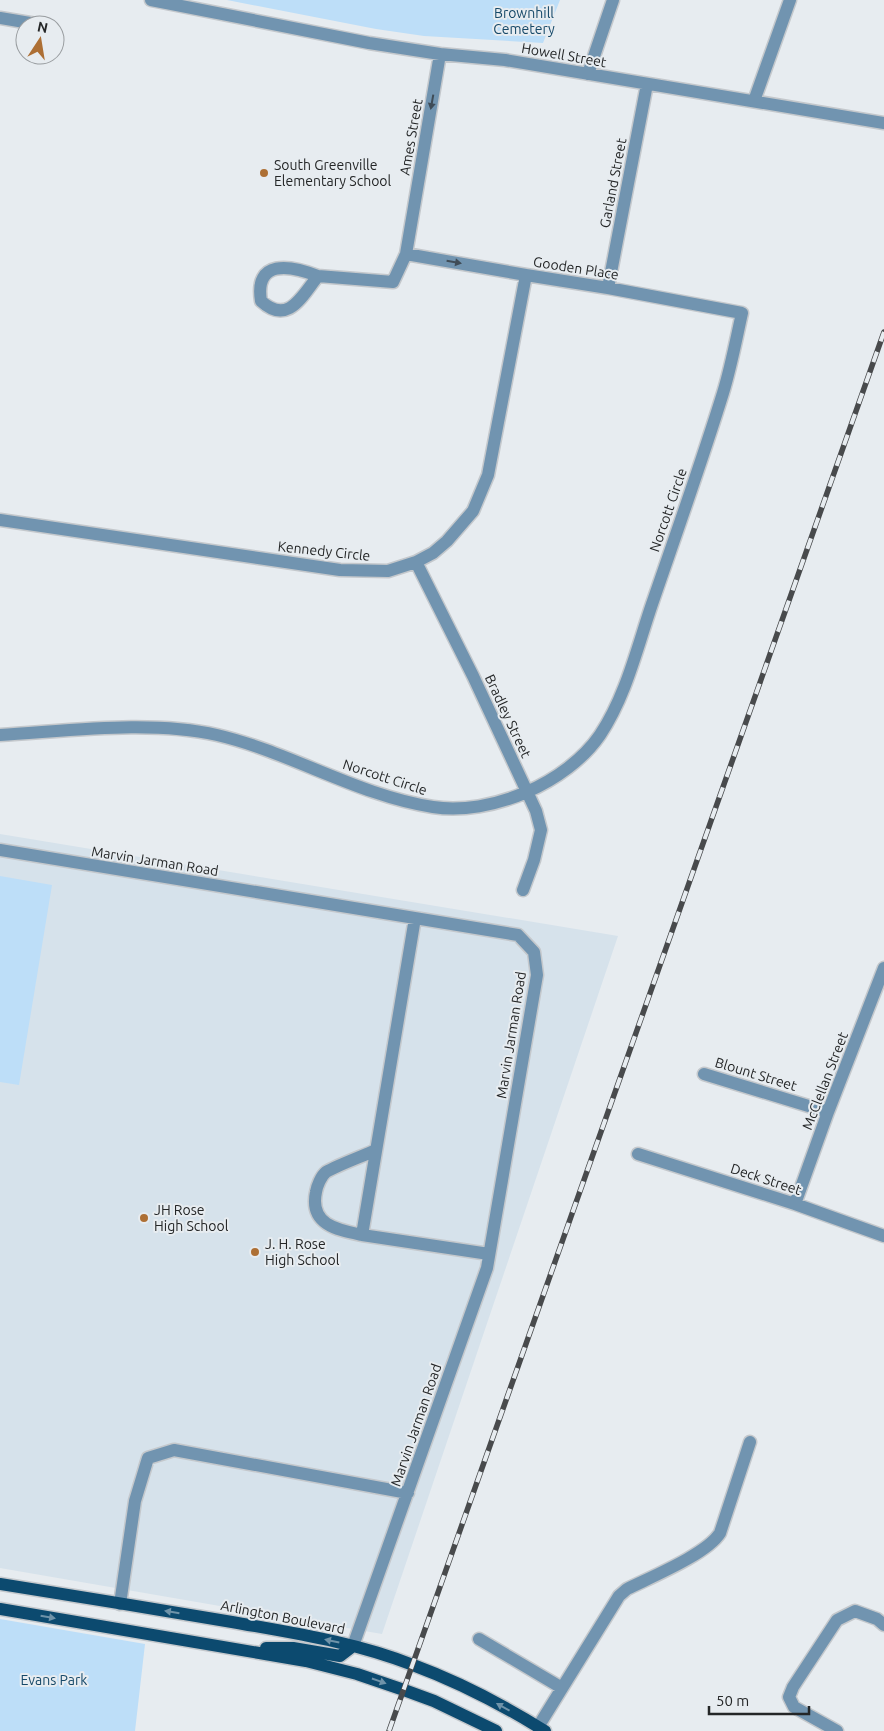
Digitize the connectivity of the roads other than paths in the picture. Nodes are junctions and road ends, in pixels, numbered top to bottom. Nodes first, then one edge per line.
1 (151, 0) edge
2 (613, 0) edge
3 (790, 0) edge
4 (0, 18) edge
5 (15, 20) edge
6 (440, 54) junction
7 (588, 74) junction
8 (647, 84) junction
9 (754, 101) junction
10 (884, 123) edge
11 (406, 254) junction
12 (526, 275) junction
13 (318, 276) junction
14 (608, 288) junction
15 (742, 313) joint
16 (0, 520) edge
17 (416, 562) junction
18 (0, 735) edge
19 (527, 791) junction
20 (0, 850) edge
21 (523, 890) dead end
22 (415, 918) junction
23 (884, 968) edge
24 (704, 1074) dead end
25 (828, 1112) junction
26 (376, 1150) junction
27 (638, 1154) dead end
28 (795, 1204) junction
29 (362, 1235) junction
30 (884, 1236) edge
31 (489, 1254) junction
32 (750, 1442) dead end
33 (408, 1493) junction
34 (0, 1584) edge
35 (13, 1586) junction
36 (0, 1590) edge
37 (120, 1604) junction
38 (0, 1609) edge
39 (884, 1625) edge
40 (480, 1639) dead end
41 (353, 1646) junction
42 (233, 1648) junction
43 (562, 1688) junction
44 (540, 1730) edge
45 (496, 1731) edge
46 (837, 1731) edge

1 - 6 street, Howell Street
2 - 7 street
3 - 9 street
4 - 5 street
6 - 7 street, Howell Street
6 -> 11 street, Ames Street
7 - 8 street, Howell Street
8 - 9 street, Howell Street
8 - 14 street, Garland Street
9 - 10 street, Howell Street
11 -> 12 street, Gooden Place
11 - 13 street, Ames Street
12 - 14 street, Gooden Place
12 - 17 street, Kennedy Circle
13 - 13 street
14 - 15 street, Gooden Place
15 - 19 street, Norcott Circle
16 - 17 street, Kennedy Circle
17 - 19 street, Bradley Street
18 - 19 street, Norcott Circle
19 - 21 street, Bradley Street
20 - 22 street, Marvin Jarman Road
22 - 26 street
22 - 31 street, Marvin Jarman Road
23 - 25 street, McClellan Street
24 - 25 street, Blount Street
25 - 28 street, McClellan Street
26 - 29 street
26 - 29 street
27 - 28 street, Deck Street
28 - 30 street, Deck Street
29 - 31 street
31 - 33 street, Marvin Jarman Road
32 - 43 street
33 - 37 street
33 - 41 street, Marvin Jarman Road
34 - 35 main road, Arlington Boulevard
35 - 36 main road
35 - 37 main road, Arlington Boulevard
41 -> 37 main road, Arlington Boulevard
38 -> 42 main road
39 - 46 street
40 - 43 street
41 - 42 main road
44 -> 41 main road, Arlington Boulevard
42 -> 45 main road
43 - 44 street

